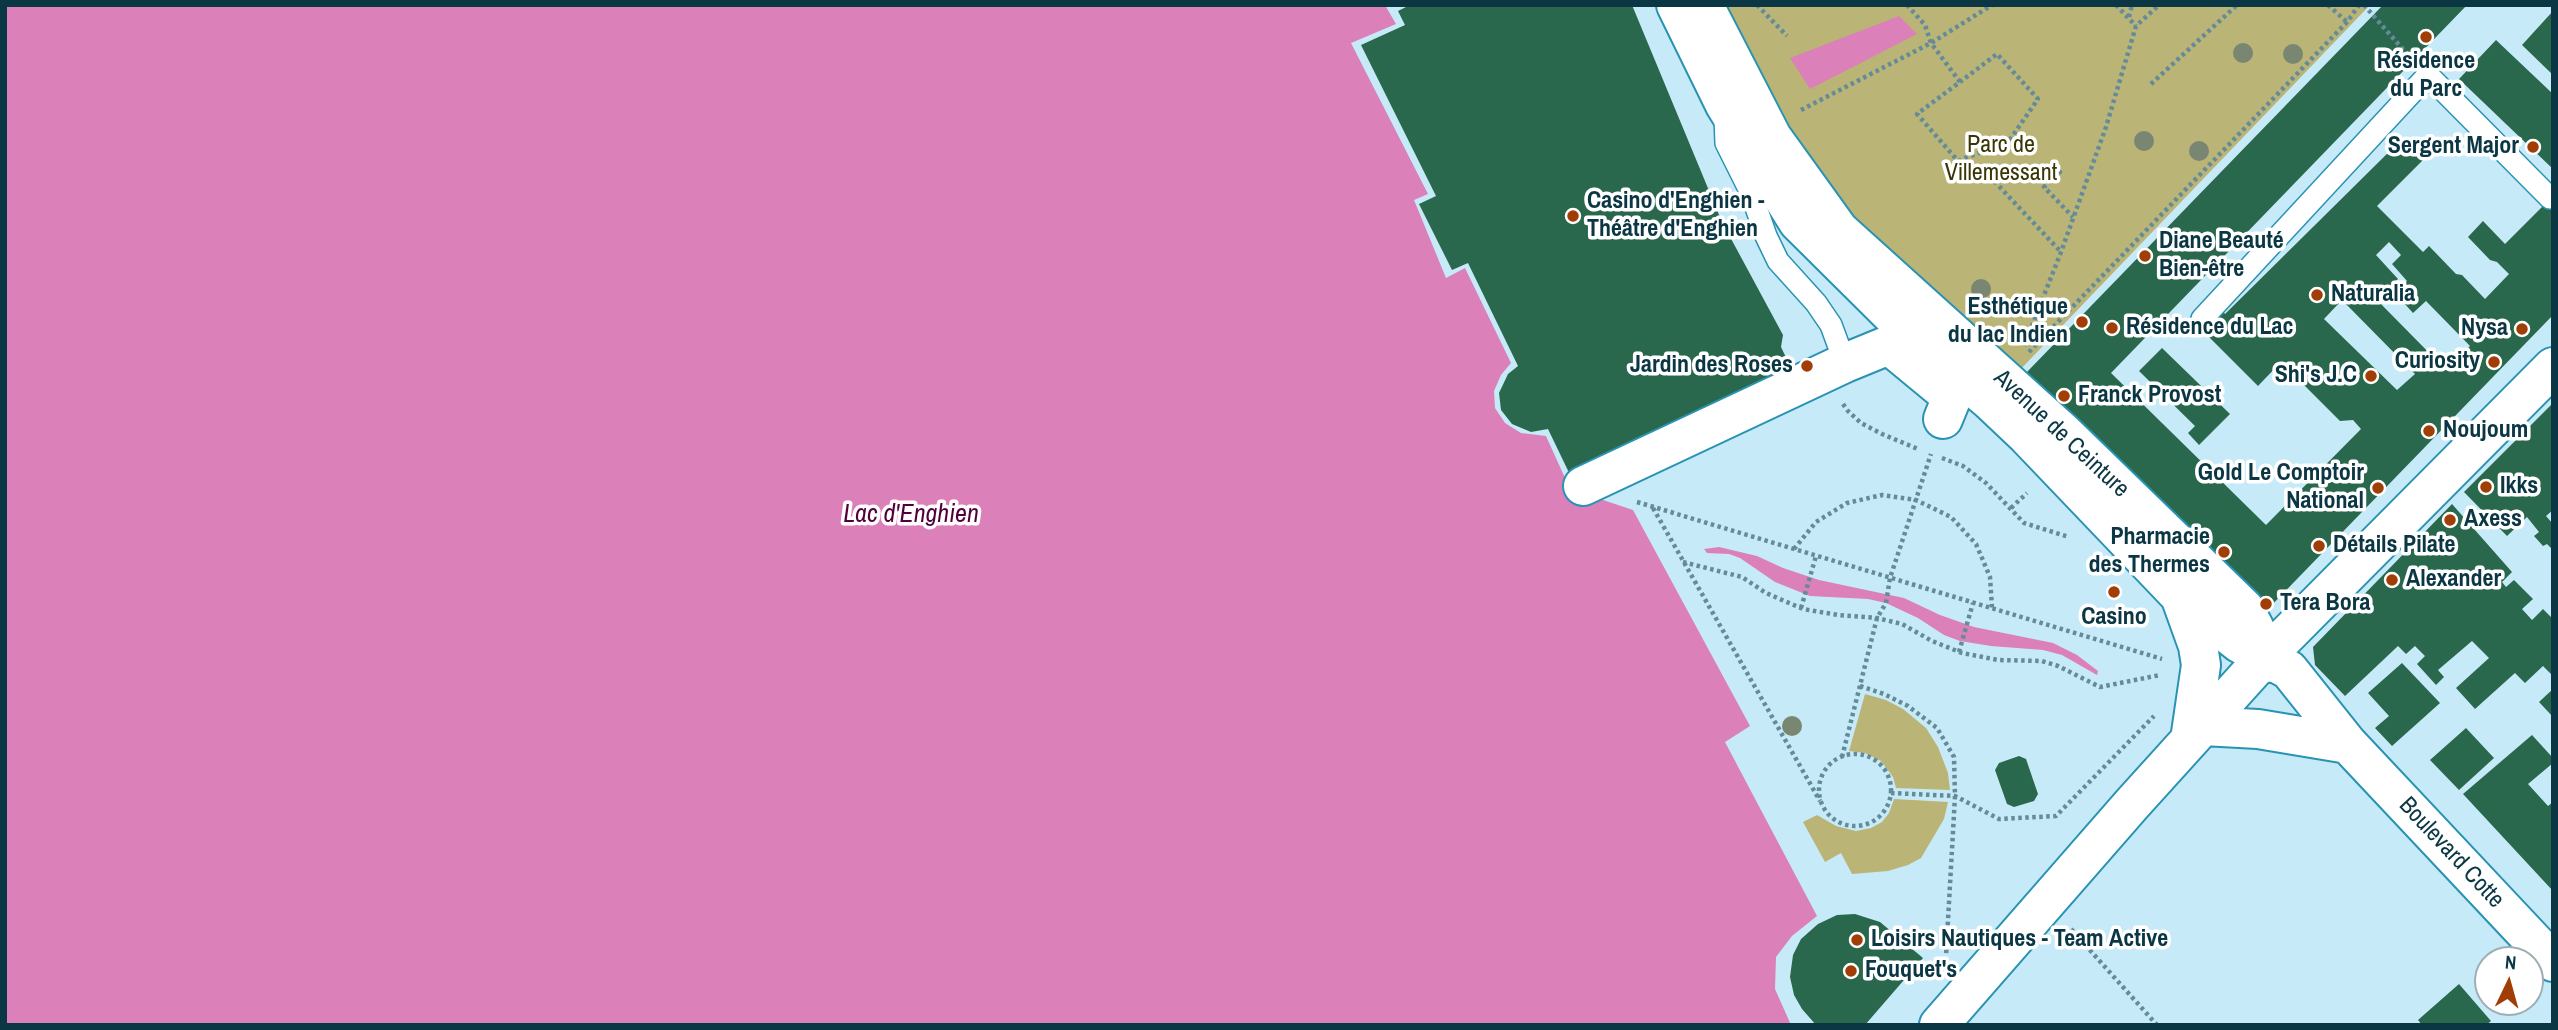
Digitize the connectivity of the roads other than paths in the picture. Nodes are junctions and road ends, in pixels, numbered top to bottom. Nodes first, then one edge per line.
1 (1676, 5) edge
2 (1704, 5) edge
3 (1725, 105) junction
4 (2550, 198) dead end
5 (2202, 319) dead end
6 (1836, 367) junction
7 (2553, 367) edge
8 (1943, 419) dead end
9 (1583, 486) road end
10 (2179, 595) junction
11 (2265, 657) junction
12 (2197, 733) junction
13 (2348, 744) junction
14 (2553, 962) edge
15 (1939, 1025) edge

1 - 3 main road, Avenue de Ceinture
2 - 11 main road, Avenue de Ceinture
3 - 6 lane
3 - 10 main road, Avenue de Ceinture
4 - 5 lane
6 - 8 main road
6 - 9 main road
7 - 11 main road
10 - 11 main road, Avenue de Ceinture
10 - 12 main road
11 - 12 main road
11 - 13 main road, Boulevard Cotte
12 - 13 main road
12 - 15 main road
13 - 14 main road, Boulevard Cotte

